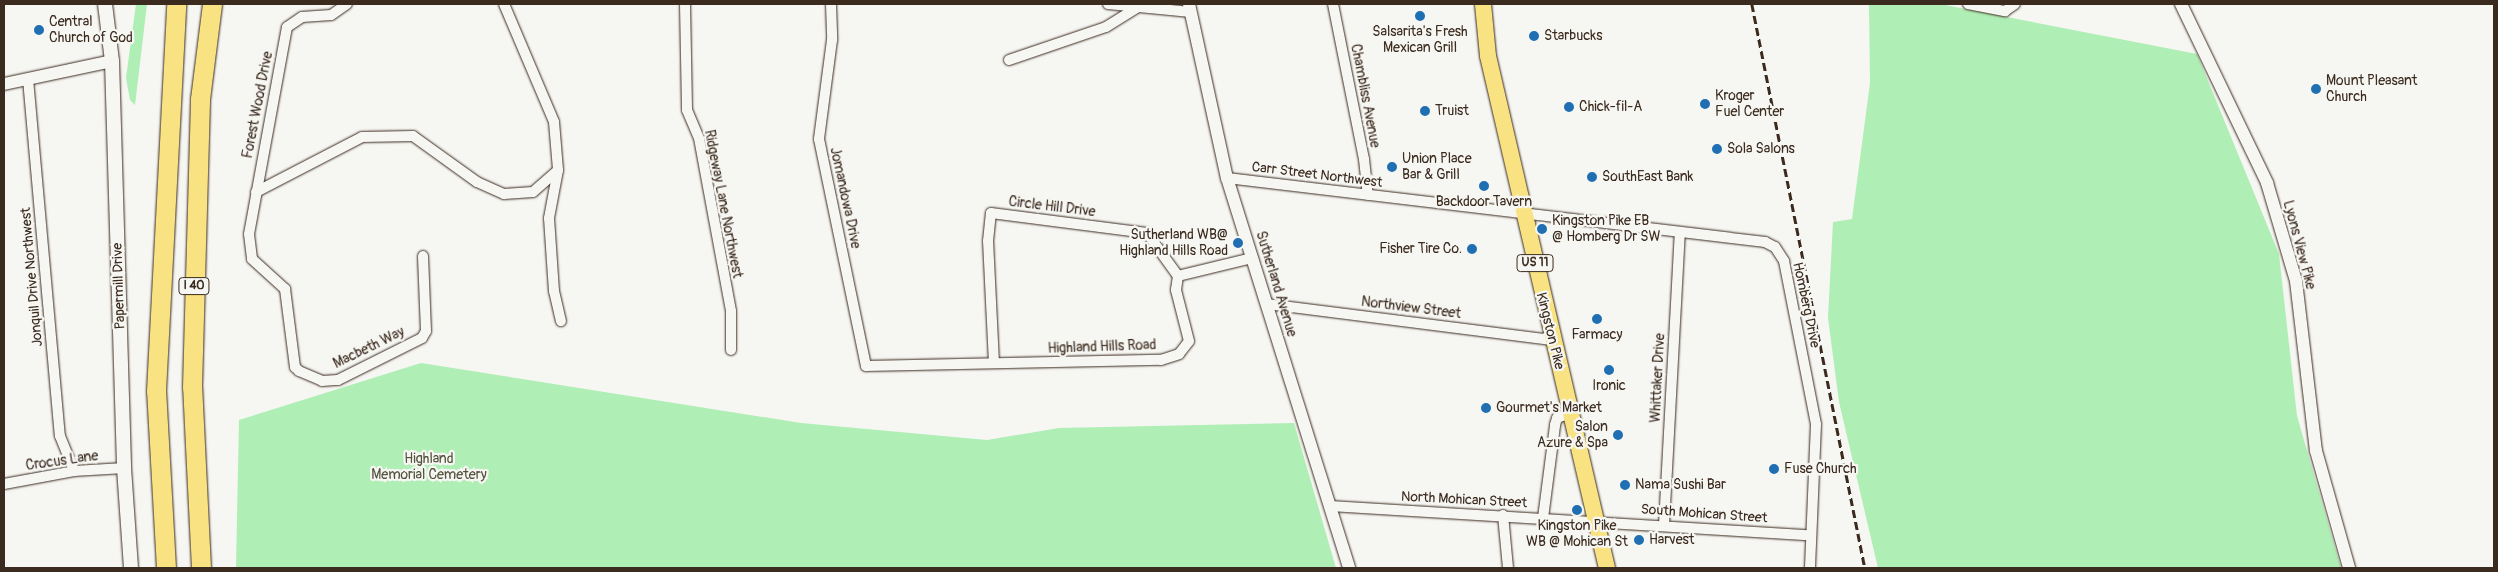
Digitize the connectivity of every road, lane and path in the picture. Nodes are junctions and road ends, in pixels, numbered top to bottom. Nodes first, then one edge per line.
1 (105, 4) edge
2 (176, 4) edge
3 (212, 4) edge
4 (347, 4) edge
5 (504, 4) edge
6 (684, 4) edge
7 (831, 4) edge
8 (1108, 4) edge
9 (1333, 4) edge
10 (1483, 4) edge
11 (1968, 4) edge
12 (2181, 4) edge
13 (2014, 5) edge
14 (1136, 8) junction
15 (1190, 8) edge
16 (112, 60) junction
17 (1009, 60) dead end
18 (28, 79) junction
19 (4, 84) edge
20 (558, 170) junction
21 (1228, 178) junction
22 (256, 190) junction
23 (1368, 195) junction
24 (1522, 213) junction
25 (1680, 233) junction
26 (423, 256) dead end
27 (1252, 258) junction
28 (1178, 276) junction
29 (1267, 304) junction
30 (560, 321) dead end
31 (1553, 340) junction
32 (732, 350) dead end
33 (994, 364) junction
34 (866, 366) joint
35 (1570, 413) junction
36 (124, 468) junction
37 (74, 470) junction
38 (4, 484) edge
39 (1330, 506) junction
40 (1503, 514) junction
41 (1543, 518) junction
42 (1596, 521) junction
43 (1664, 525) junction
44 (1811, 535) junction
45 (131, 568) edge
46 (166, 568) edge
47 (201, 568) edge
48 (1349, 568) edge
49 (1508, 568) edge
50 (1608, 568) edge
51 (1810, 568) edge
52 (2349, 568) edge

1 - 16 main road, Papermill Drive
2 - 46 highway, I 40
3 - 47 highway, I 40
4 - 22 street, Forest Wood Drive
5 - 20 street
6 - 32 street, Ridgeway Lane Northwest
7 - 34 street, Jomandowa Drive
8 - 14 street
9 - 23 street, Chambliss Avenue
10 - 24 main road, Kingston Pike / US 11
11 - 13 street
12 - 52 street, Lyons View Pike
14 - 15 street
14 - 17 street
15 - 21 street, Sutherland Avenue
16 - 18 street
16 - 36 main road, Papermill Drive
18 - 19 street
18 - 37 street, Jonquil Drive Northwest
20 - 22 street
20 - 30 street
21 - 23 street, Carr Street Northwest
21 - 27 street, Sutherland Avenue
22 - 26 street, Macbeth Way
23 - 24 street, Carr Street Northwest
24 - 25 street, Homberg Drive
24 - 31 main road, Kingston Pike / US 11
25 - 43 street, Whittaker Drive
25 - 44 street, Homberg Drive
27 - 28 street
27 - 29 street, Sutherland Avenue
28 - 33 street, Highland Hills Road
28 - 33 street, Circle Hill Drive
29 - 31 street, Northview Street
29 - 39 street, Sutherland Avenue
31 - 35 main road, Kingston Pike / US 11
33 - 34 street, Highland Hills Road
35 - 41 street
35 - 42 main road, Kingston Pike / US 11
36 - 37 street, Crocus Lane
36 - 45 main road, Papermill Drive
37 - 38 street, Crocus Lane
39 - 40 street, North Mohican Street
39 - 48 street, Sutherland Avenue
40 - 41 street, North Mohican Street
40 - 49 street
41 - 42 street, North Mohican Street
42 - 43 street, South Mohican Street
42 - 50 main road, Kingston Pike / US 11
43 - 44 street, South Mohican Street
44 - 51 street, Homberg Drive

